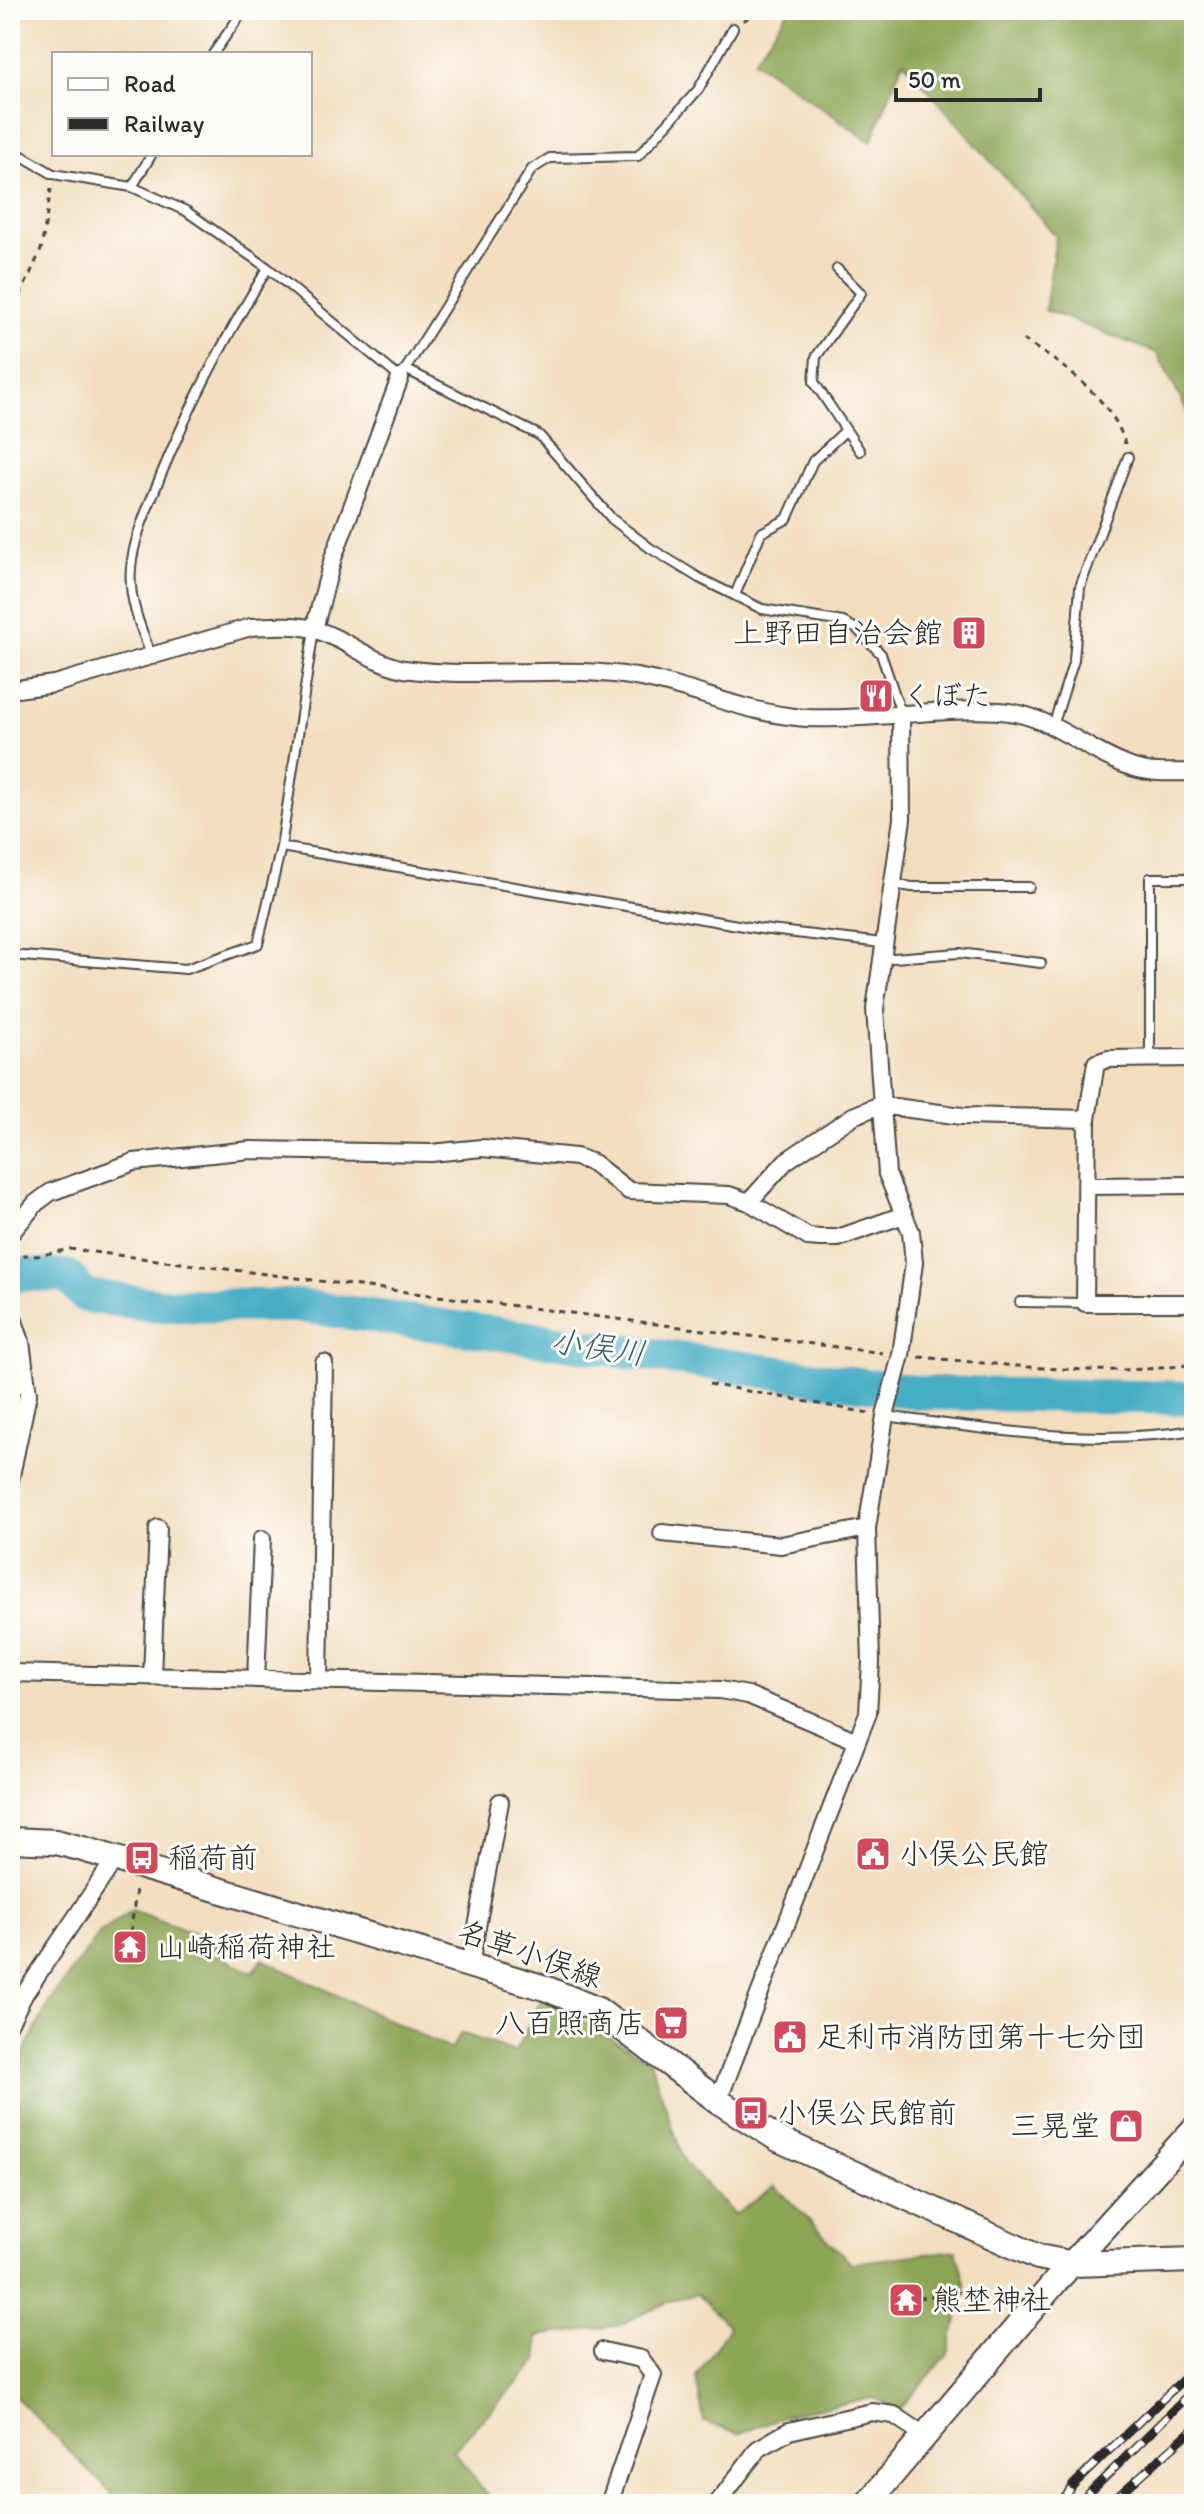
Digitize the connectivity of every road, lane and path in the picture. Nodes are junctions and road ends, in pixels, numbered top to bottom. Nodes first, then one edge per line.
1 (244, 10) edge
2 (760, 10) edge
3 (733, 28) joint
4 (214, 52) edge
5 (10, 149) edge
6 (151, 156) edge
7 (53, 174) junction
8 (132, 187) junction
9 (268, 268) junction
10 (837, 269) dead end
11 (10, 318) edge
12 (1023, 340) dead end
13 (404, 374) junction
14 (845, 431) junction
15 (860, 451) dead end
16 (1128, 457) joint
17 (735, 595) junction
18 (314, 629) junction
19 (152, 658) junction
20 (10, 690) edge
21 (901, 713) junction
22 (1053, 726) junction
23 (1194, 772) edge
24 (281, 847) junction
25 (1194, 878) edge
26 (892, 884) junction
27 (1029, 887) dead end
28 (881, 951) junction
29 (10, 955) edge
30 (1041, 963) dead end
31 (1150, 1058) junction
32 (1194, 1058) edge
33 (880, 1105) junction
34 (1087, 1119) junction
35 (1194, 1185) edge
36 (1089, 1186) junction
37 (749, 1202) junction
38 (901, 1216) junction
39 (10, 1234) edge
40 (10, 1254) edge
41 (1020, 1302) dead end
42 (1085, 1303) junction
43 (1194, 1303) edge
44 (10, 1309) edge
45 (900, 1358) junction
46 (324, 1363) dead end
47 (1194, 1364) edge
48 (709, 1384) dead end
49 (886, 1412) junction
50 (1194, 1430) edge
51 (10, 1480) edge
52 (158, 1528) dead end
53 (867, 1528) junction
54 (662, 1533) dead end
55 (262, 1539) dead end
56 (10, 1673) edge
57 (152, 1677) junction
58 (256, 1679) junction
59 (319, 1680) junction
60 (857, 1741) junction
61 (500, 1802) dead end
62 (10, 1840) edge
63 (126, 1863) junction
64 (131, 1932) dead end
65 (470, 1965) junction
66 (10, 2022) edge
67 (718, 2101) junction
68 (1194, 2129) edge
69 (1194, 2260) edge
70 (1074, 2264) junction
71 (967, 2291) dead end
72 (918, 2298) dead end
73 (603, 2351) dead end
74 (924, 2435) junction
75 (609, 2504) edge
76 (717, 2504) edge
77 (867, 2504) edge

1 - 4 lane
2 - 3 path
3 - 13 lane
5 - 7 lane
6 - 8 lane
7 - 8 lane
7 - 11 path
8 - 9 lane
9 - 13 lane
9 - 19 lane
10 - 14 lane
12 - 16 path
13 - 17 lane
13 - 18 street
14 - 15 lane
14 - 17 lane
16 - 22 lane
17 - 21 lane
18 - 19 street
18 - 21 street
18 - 24 lane
19 - 20 street
21 - 22 street
21 - 26 street
22 - 23 street
24 - 28 lane
24 - 29 lane
25 - 31 lane
26 - 27 lane
26 - 28 street
28 - 30 lane
28 - 33 street
31 - 32 street
31 - 34 street
33 - 34 street
33 - 37 street
33 - 38 street
34 - 36 street
35 - 36 street
36 - 42 street
37 - 38 street
37 - 39 street
38 - 45 street
40 - 45 path
41 - 42 lane
42 - 43 street
44 - 51 street
45 - 47 path
45 - 49 street
46 - 59 street
48 - 49 path
49 - 50 lane
49 - 53 street
52 - 57 street
53 - 54 street
53 - 60 street
55 - 58 street
56 - 57 street
57 - 58 street
58 - 59 street
59 - 60 street
60 - 67 street
61 - 65 street
62 - 63 main road, 名草小俣線
63 - 64 path
63 - 65 main road, 名草小俣線
63 - 66 street
65 - 67 main road, 名草小俣線
67 - 70 main road, 名草小俣線
68 - 70 main road
69 - 70 main road, 名草小俣線
70 - 74 main road
71 - 72 path
73 - 75 street
74 - 76 street
74 - 77 main road

